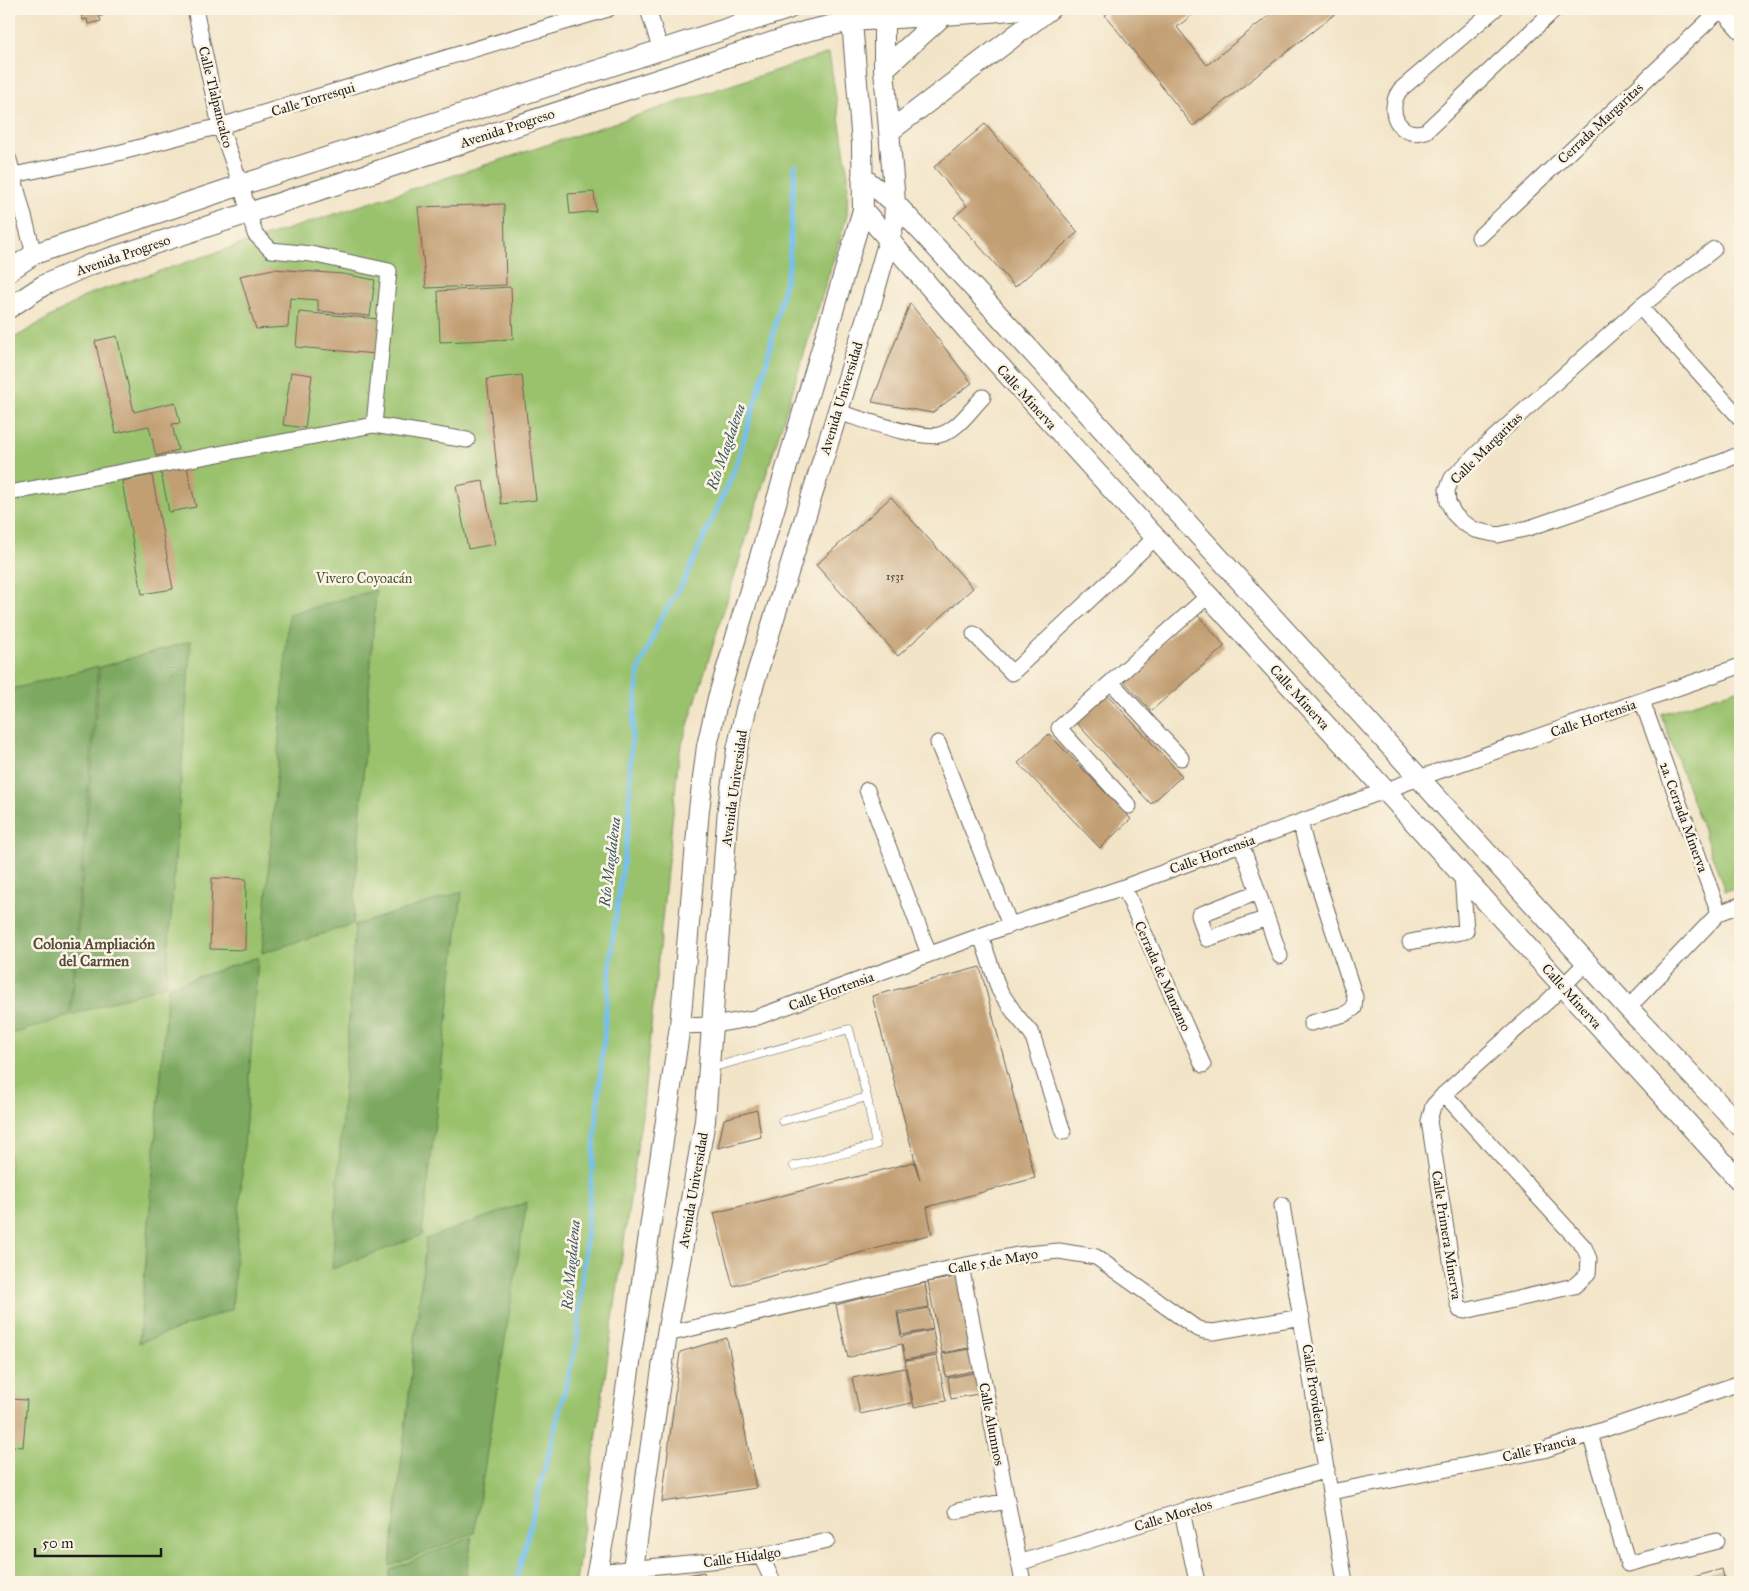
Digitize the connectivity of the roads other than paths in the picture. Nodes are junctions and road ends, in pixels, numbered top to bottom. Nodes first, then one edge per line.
1 (195, 9) edge
2 (608, 9) edge
3 (648, 9) edge
4 (788, 9) edge
5 (1022, 9) edge
6 (1050, 9) edge
7 (1495, 9) edge
8 (1555, 9) edge
9 (1721, 9) edge
10 (947, 10) edge
11 (767, 11) edge
12 (884, 14) edge
13 (851, 15) edge
14 (1740, 31) edge
15 (661, 51) junction
16 (884, 70) junction
17 (220, 126) junction
18 (418, 128) junction
19 (890, 131) junction
20 (426, 154) junction
21 (9, 160) edge
22 (14, 175) junction
23 (862, 177) junction
24 (241, 185) junction
25 (895, 203) junction
26 (863, 210) junction
27 (248, 213) junction
28 (1479, 237) dead end
29 (889, 241) junction
30 (1714, 249) dead end
31 (34, 254) junction
32 (9, 271) edge
33 (1640, 307) junction
34 (9, 308) edge
35 (993, 308) junction
36 (968, 331) junction
37 (983, 397) dead end
38 (837, 412) junction
39 (1740, 418) edge
40 (374, 425) junction
41 (467, 440) dead end
42 (1740, 454) edge
43 (9, 493) edge
44 (1155, 538) junction
45 (1208, 596) junction
46 (974, 634) dead end
47 (1740, 666) edge
48 (1111, 682) junction
49 (1642, 701) junction
50 (938, 743) dead end
51 (1181, 758) dead end
52 (1419, 778) junction
53 (868, 790) dead end
54 (1386, 790) junction
55 (1129, 806) dead end
56 (1300, 822) junction
57 (1241, 843) junction
58 (1462, 875) junction
59 (1124, 887) junction
60 (1258, 892) junction
61 (1740, 905) edge
62 (1718, 913) junction
63 (1267, 918) junction
64 (1010, 925) junction
65 (981, 936) junction
66 (1410, 942) dead end
67 (929, 954) junction
68 (1280, 956) dead end
69 (1587, 962) junction
70 (1563, 986) junction
71 (1628, 1008) junction
72 (1311, 1023) dead end
73 (713, 1025) junction
74 (680, 1026) junction
75 (1203, 1066) dead end
76 (709, 1068) junction
77 (1444, 1094) junction
78 (867, 1097) junction
79 (782, 1121) dead end
80 (1740, 1126) edge
81 (1063, 1132) dead end
82 (794, 1166) dead end
83 (1740, 1181) edge
84 (1282, 1204) dead end
85 (961, 1266) junction
86 (1302, 1317) junction
87 (667, 1334) junction
88 (1740, 1383) edge
89 (1590, 1434) junction
90 (1328, 1470) junction
91 (1331, 1492) junction
92 (1007, 1501) junction
93 (957, 1511) dead end
94 (1182, 1511) junction
95 (606, 1525) junction
96 (639, 1526) junction
97 (827, 1541) dead end
98 (1716, 1541) dead end
99 (761, 1556) junction
100 (1019, 1563) junction
101 (632, 1576) edge
102 (596, 1577) edge
103 (773, 1582) edge
104 (1023, 1582) edge
105 (1197, 1582) edge
106 (1345, 1582) edge

1 - 17 street, Calle Tlalpancalco
2 - 17 street, Calle Torresqui
3 - 15 street
4 - 11 street, Avenida Progreso
5 - 10 street, Avenida Progreso
6 - 19 street
7 - 8 street
9 - 14 street
9 - 28 street, Cerrada Margaritas
10 - 12 street, Avenida Progreso
10 - 16 street
11 - 15 street, Avenida Progreso
12 - 13 street, Avenida Progreso
12 - 16 street, Avenida Universidad
13 - 20 street, Avenida Progreso
13 - 23 street
15 - 18 street, Avenida Progreso
16 - 19 street, Avenida Universidad
17 - 22 street, Calle Torresqui
17 - 24 street, Calle Tlalpancalco
18 - 20 street
18 - 24 street, Avenida Progreso
19 - 25 street, Avenida Universidad
20 - 27 street, Avenida Progreso
21 - 22 street
22 - 31 street
23 - 25 street
23 - 26 street
24 - 27 street, Calle Tlalpancalco
24 - 31 street, Avenida Progreso
25 - 29 street, Avenida Universidad
25 - 35 street
26 - 29 street, Calle Minerva
26 - 74 street
27 - 34 street, Avenida Progreso
27 - 40 street, Calle Tlalpancalco
29 - 36 street, Calle Minerva
29 - 38 street, Avenida Universidad
30 - 33 street, Calle Margaritas
31 - 32 street, Avenida Progreso
33 - 39 street
33 - 42 street, Calle Margaritas
35 - 36 street
35 - 52 street
36 - 44 street, Calle Minerva
37 - 38 street
38 - 73 street, Avenida Universidad
40 - 41 street
40 - 43 street
44 - 45 street, Calle Minerva
44 - 46 street
45 - 48 street
45 - 54 street, Calle Minerva
47 - 49 street, Calle Hortensia
48 - 51 street
48 - 55 street
49 - 52 street, Calle Hortensia
49 - 62 street, 2a. Cerrada Minerva
50 - 64 street
52 - 54 street, Calle Hortensia
52 - 69 street
53 - 67 street
54 - 56 street, Calle Hortensia
54 - 58 street, Calle Minerva
56 - 57 street, Calle Hortensia
56 - 72 street
57 - 59 street, Calle Hortensia
57 - 60 street
58 - 66 street
58 - 70 street, Calle Minerva
59 - 64 street, Calle Hortensia
59 - 75 street, Cerrada de Manzano
60 - 63 street
60 - 63 street
61 - 62 street
62 - 71 street
63 - 68 street
64 - 65 street, Calle Hortensia
65 - 67 street, Calle Hortensia
65 - 81 street
67 - 73 street, Calle Hortensia
69 - 70 street, Calle Primera Minerva
69 - 71 street
70 - 77 street, Calle Primera Minerva
70 - 83 street, Calle Minerva
71 - 80 street
73 - 74 street, Calle Hortensia
73 - 76 street, Avenida Universidad
74 - 95 street
76 - 78 lane
76 - 87 street, Avenida Universidad
77 - 77 street, Calle Primera Minerva
78 - 79 lane
78 - 82 lane
84 - 86 street, Calle Providencia
85 - 86 street, Calle 5 de Mayo
85 - 87 street, Calle 5 de Mayo
85 - 92 street, Calle Alumnos
86 - 90 street, Calle Providencia
87 - 96 street, Avenida Universidad
88 - 89 street, Calle Francia
89 - 91 street, Calle Francia
89 - 98 street
90 - 91 street, Calle Providencia
90 - 94 street, Calle Morelos
91 - 106 street, Calle Providencia
92 - 93 street
92 - 100 street, Calle Alumnos
94 - 100 street, Calle Morelos
94 - 105 street
95 - 96 street
95 - 102 street
96 - 101 street, Avenida Universidad
97 - 99 street, Calle Hidalgo
99 - 101 street, Calle Hidalgo
99 - 103 street
100 - 104 street, Calle Alumnos
101 - 102 street, Calle Hidalgo

